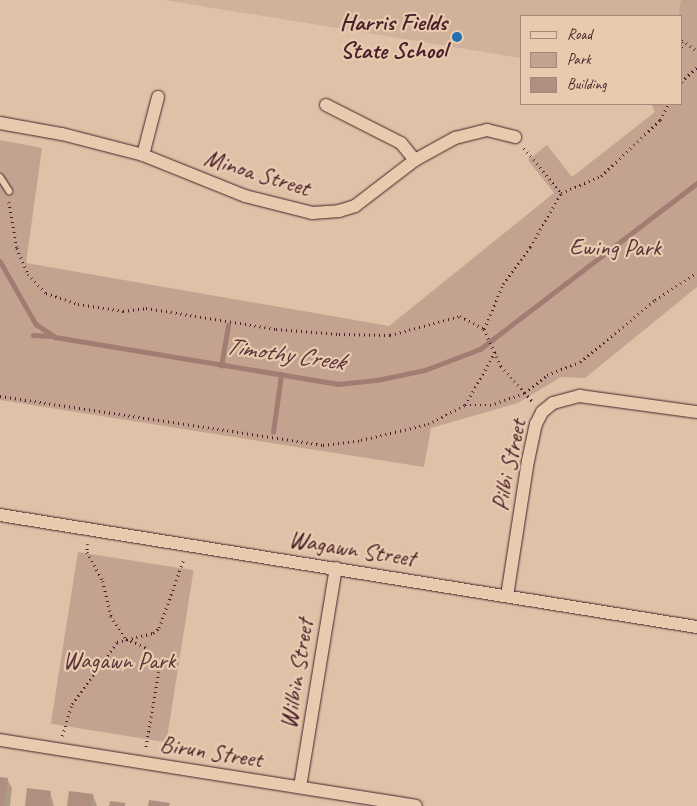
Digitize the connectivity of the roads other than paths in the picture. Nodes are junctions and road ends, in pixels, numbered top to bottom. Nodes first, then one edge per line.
1 (158, 98) dead end
2 (326, 105) dead end
3 (0, 123) edge
4 (515, 137) road end
5 (143, 156) junction
6 (415, 160) junction
7 (0, 176) edge
8 (9, 191) road end
9 (697, 412) edge
10 (0, 515) edge
11 (336, 568) junction
12 (507, 596) junction
13 (697, 627) edge
14 (0, 740) edge
15 (300, 787) junction
16 (416, 806) edge

1 - 5 street
2 - 6 street
3 - 5 street, Minoa Street
4 - 6 street, Minoa Street
5 - 6 street, Minoa Street
7 - 8 lane
9 - 12 street, Pilbi Street
10 - 11 street, Wagawn Street
11 - 12 street, Wagawn Street
11 - 15 street, Wilbin Street
12 - 13 street, Wagawn Street
14 - 15 street, Birun Street
15 - 16 street, Birun Street

